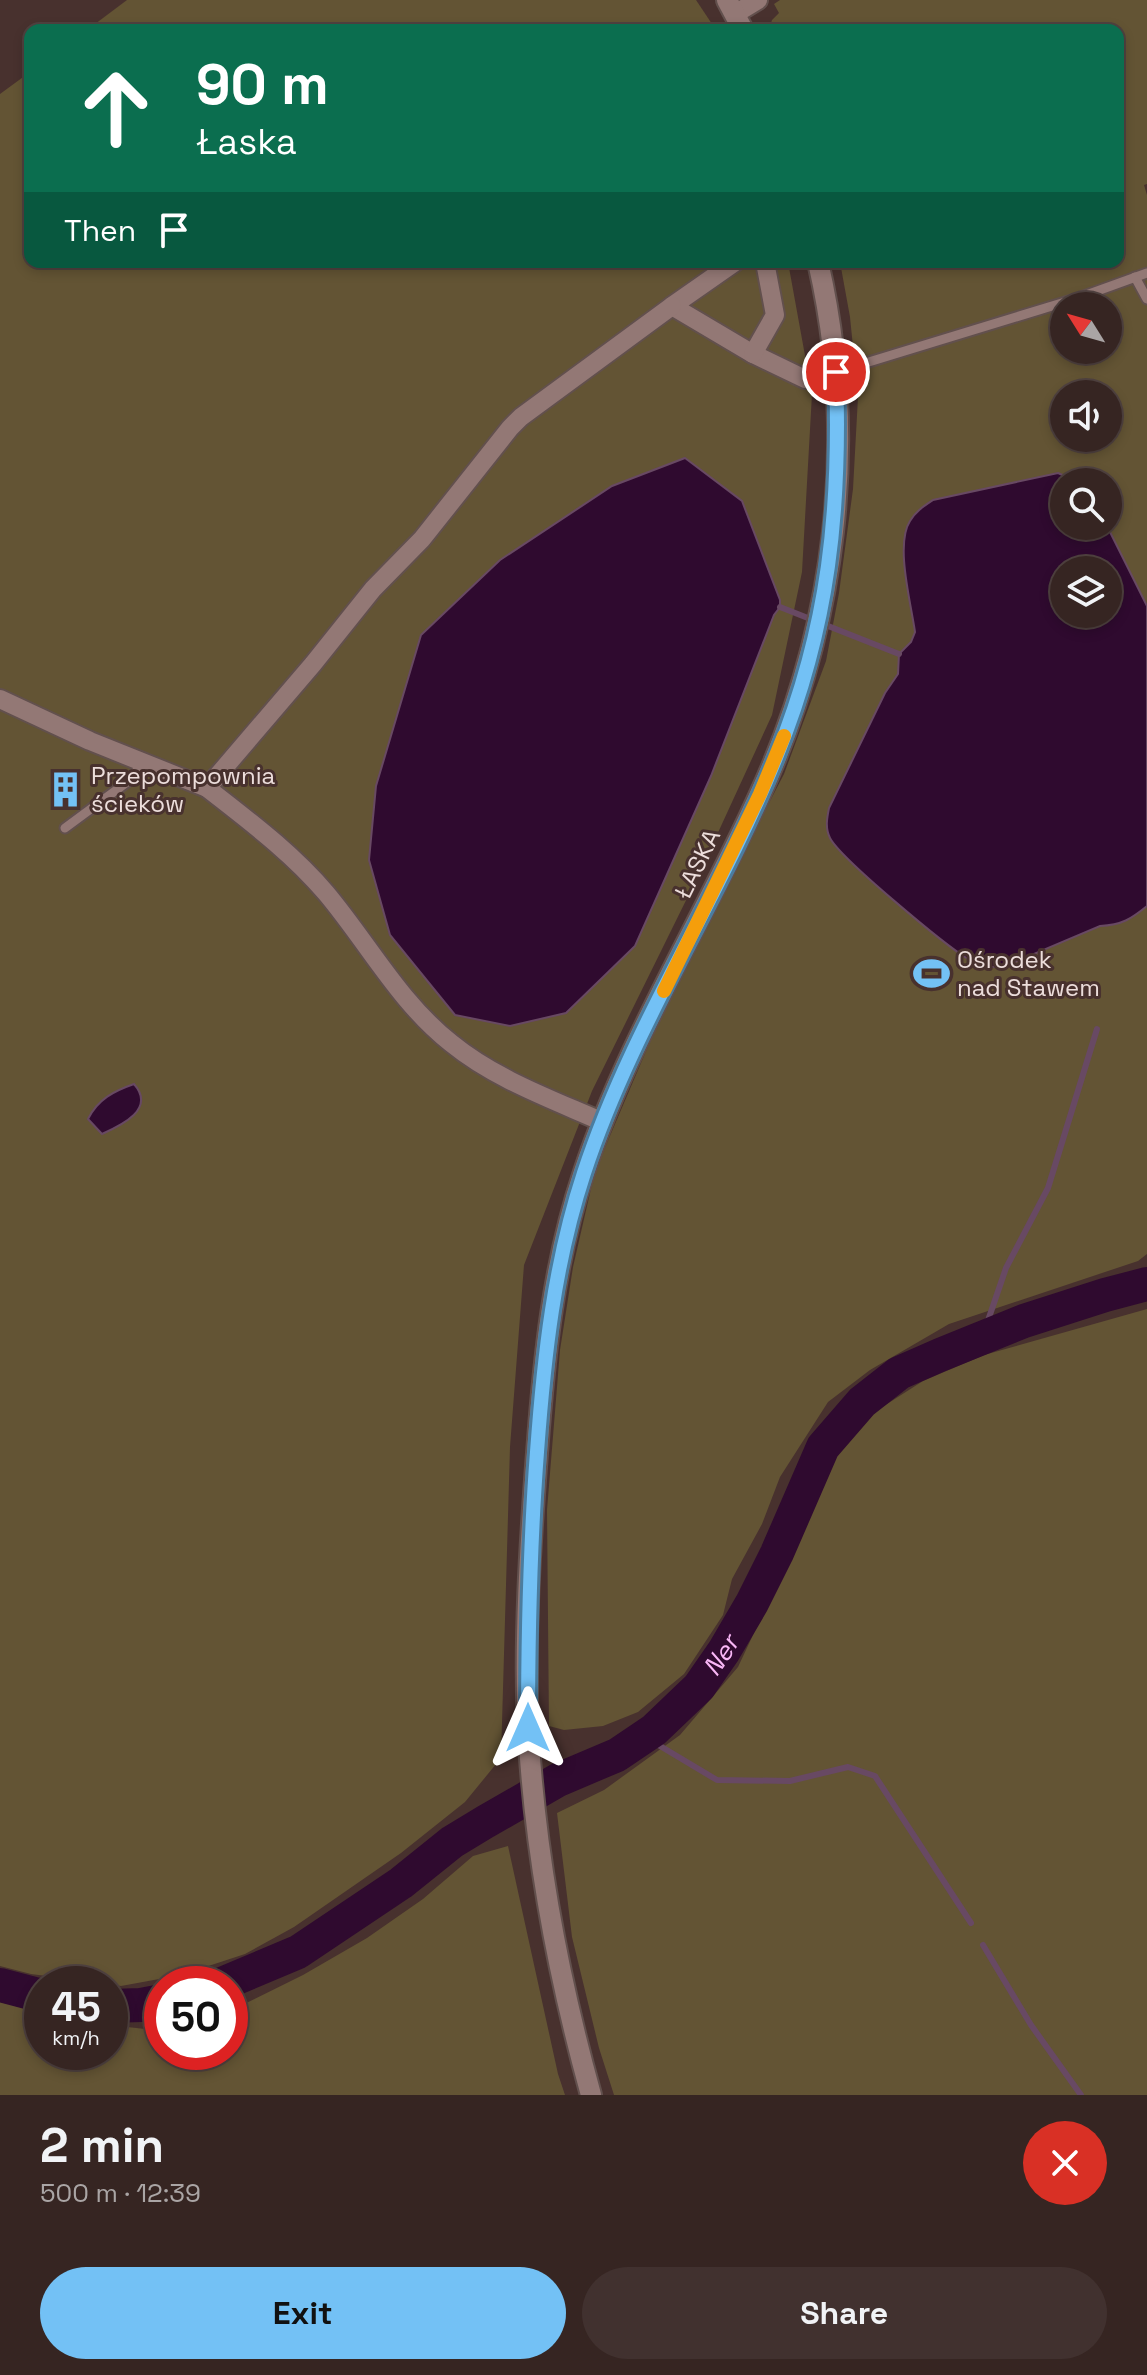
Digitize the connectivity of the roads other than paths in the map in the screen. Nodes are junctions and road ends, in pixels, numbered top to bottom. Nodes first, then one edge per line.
1 (758, 0) edge
2 (735, 15) edge
3 (726, 268) edge
4 (766, 268) edge
5 (819, 268) edge
6 (1147, 273) edge
7 (1135, 277) junction
8 (1147, 299) edge
9 (672, 306) junction
10 (753, 354) junction
11 (829, 374) junction
12 (0, 699) edge
13 (143, 762) junction
14 (207, 788) junction
15 (65, 828) dead end
16 (603, 1122) junction
17 (591, 2095) edge

1 - 2 street
3 - 9 street
4 - 10 street
5 - 11 main road, ŁASKA
6 - 7 lane
7 - 8 lane
7 - 11 lane
9 - 10 street
9 - 14 street
10 - 11 street
11 - 16 main road, ŁASKA
12 - 13 street
13 - 14 street
13 - 15 lane
14 - 16 street
16 - 17 main road, ŁASKA

